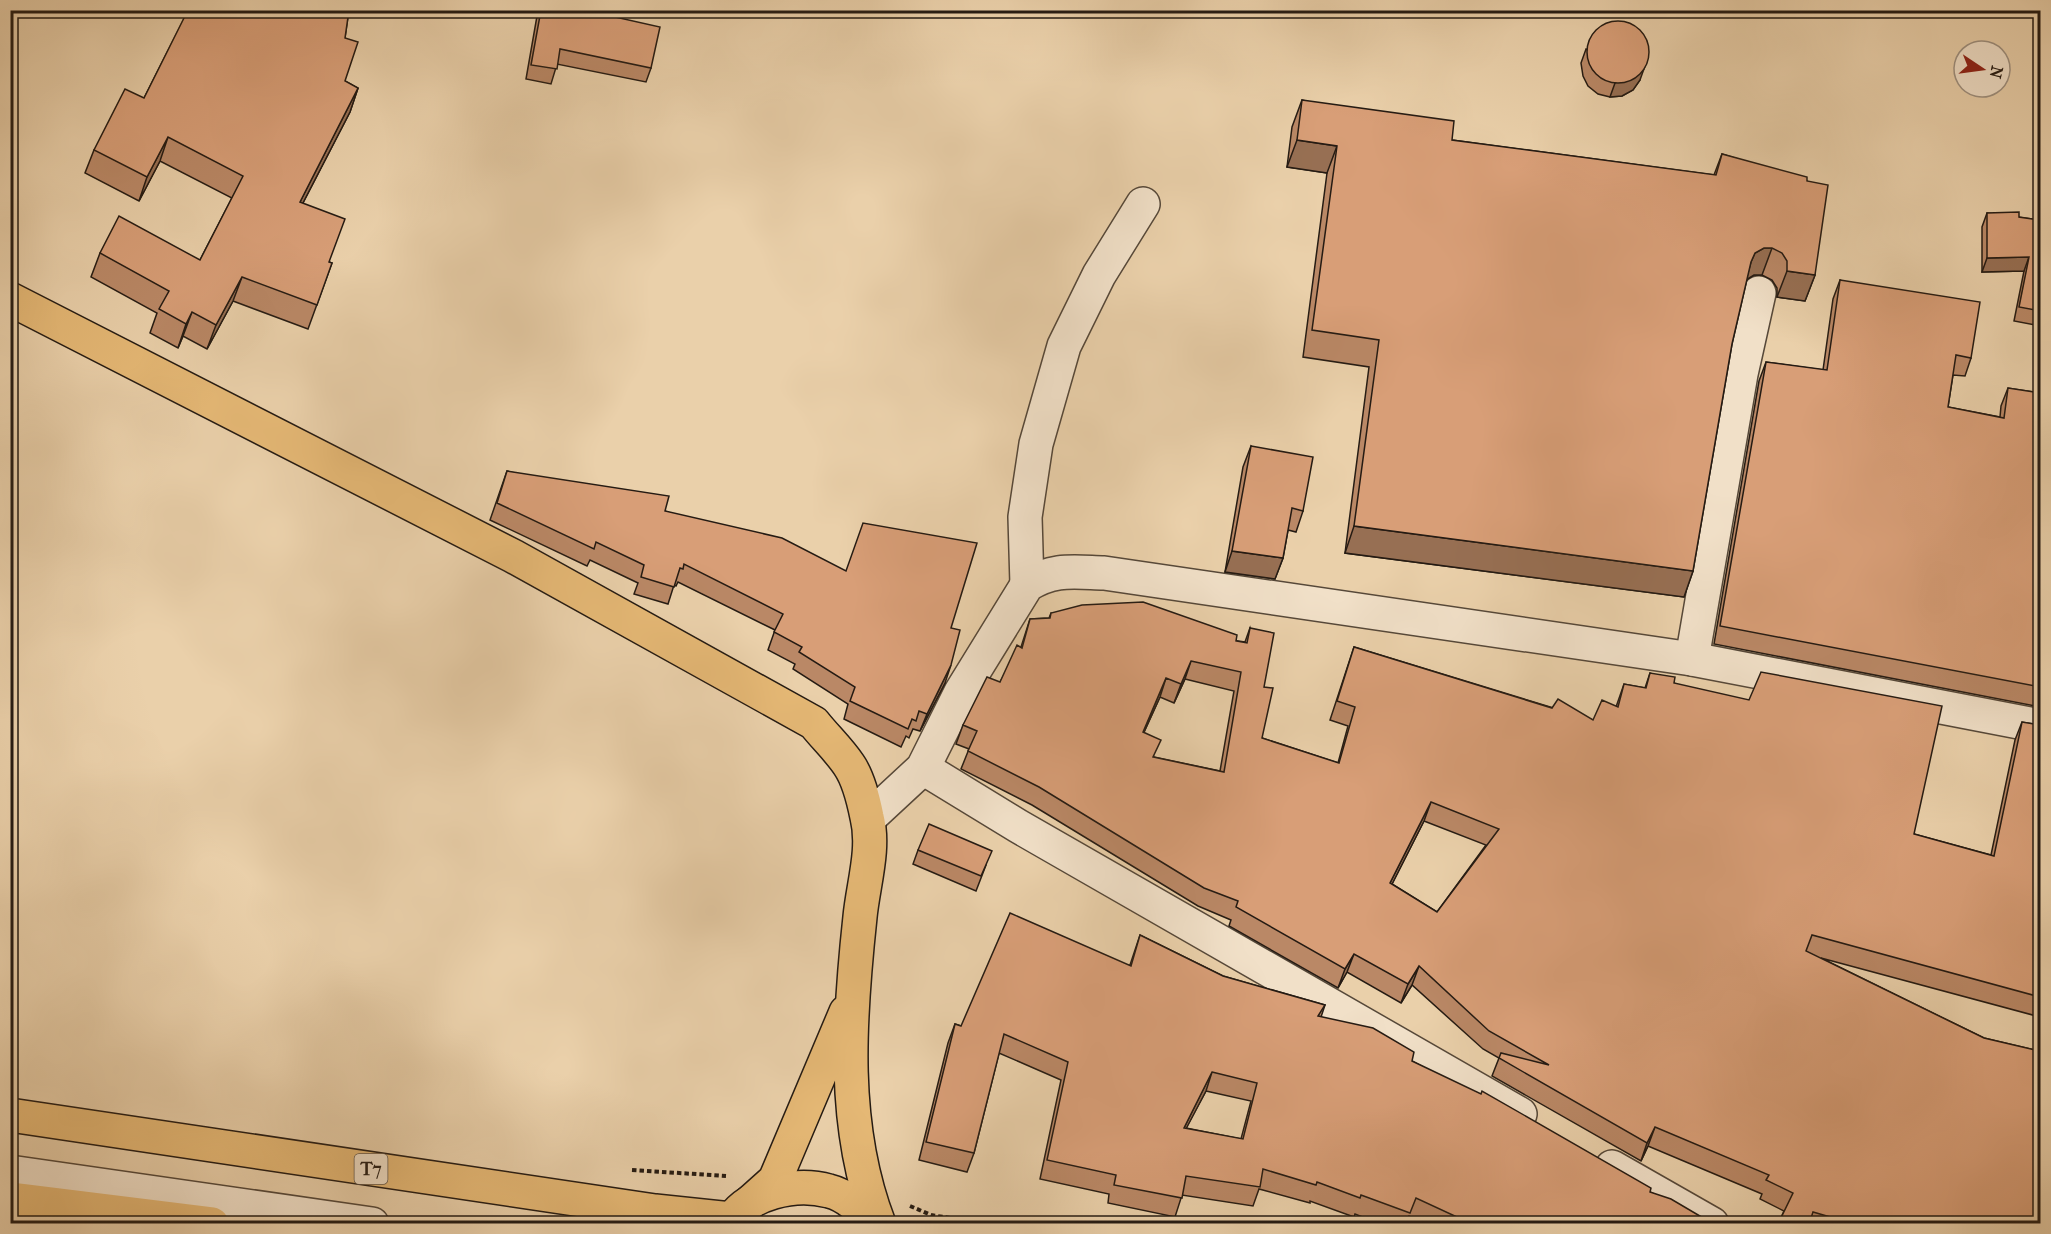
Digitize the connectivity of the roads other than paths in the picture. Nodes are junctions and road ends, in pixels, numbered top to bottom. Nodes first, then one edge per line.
1 (1143, 204) dead end
2 (1759, 293) dead end
3 (10, 299) edge
4 (1027, 585) junction
5 (1692, 659) junction
6 (2040, 726) edge
7 (923, 768) junction
8 (868, 819) junction
9 (854, 993) junction
10 (10, 1115) edge
11 (1543, 1127) edge
12 (1583, 1151) edge
13 (10, 1172) edge
14 (10, 1199) edge
15 (730, 1221) edge
16 (212, 1224) edge
17 (372, 1224) edge
18 (873, 1224) edge
19 (879, 1224) edge
20 (1712, 1224) edge

1 - 4 lane
2 - 5 lane
3 - 8 main road
4 - 5 lane
4 - 7 lane
5 - 6 lane
7 - 8 lane
7 - 11 lane
8 - 9 main road
9 - 15 main road
9 - 19 main road
10 - 15 main road, T7
12 - 20 lane
13 - 17 lane
14 - 16 main road
15 - 18 main road

